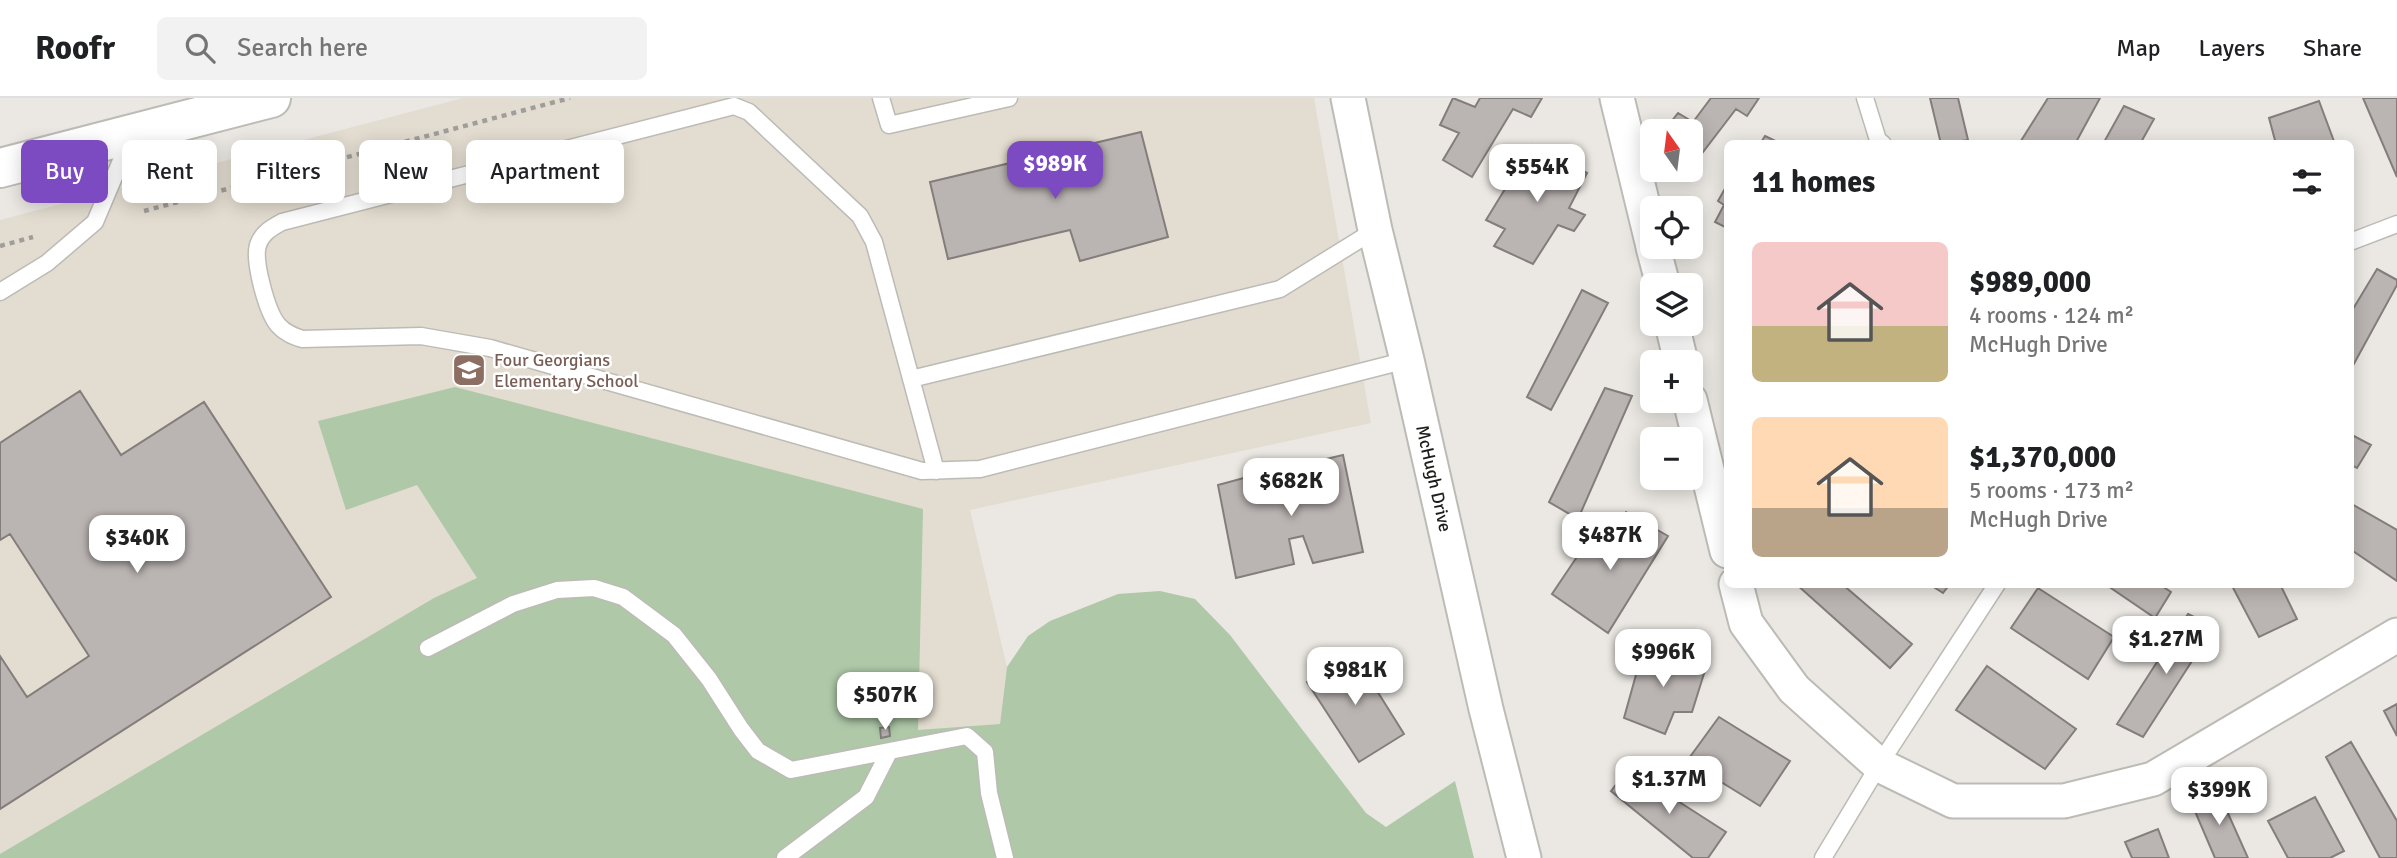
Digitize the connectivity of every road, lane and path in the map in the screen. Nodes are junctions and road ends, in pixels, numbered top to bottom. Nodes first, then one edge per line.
1 (271, 98) edge
2 (570, 98) edge
3 (881, 98) edge
4 (1009, 98) edge
5 (1348, 98) edge
6 (1617, 98) edge
7 (1865, 98) edge
8 (132, 134) junction
9 (1878, 140) edge
10 (0, 168) edge
11 (1641, 196) edge
12 (144, 211) dead end
13 (2397, 225) edge
14 (1375, 230) junction
15 (2354, 241) edge
16 (0, 292) edge
17 (1407, 360) junction
18 (912, 379) junction
19 (1693, 413) edge
20 (936, 471) junction
21 (1724, 539) edge
22 (1737, 588) edge
23 (1994, 588) edge
24 (2397, 635) edge
25 (428, 648) dead end
26 (889, 752) junction
27 (1879, 765) junction
28 (785, 858) edge
29 (1005, 858) edge
30 (1524, 858) edge
31 (1823, 858) edge

1 - 8 main road
2 - 12 path
3 - 4 lane
5 - 14 street, McHugh Drive
6 - 11 street
7 - 9 lane
8 - 10 main road
8 - 16 lane
13 - 15 lane
14 - 17 street, McHugh Drive
14 - 18 lane
17 - 20 lane
17 - 30 street, McHugh Drive
18 - 20 lane
18 - 20 lane
19 - 21 street
22 - 27 street
23 - 27 lane
24 - 27 street
25 - 26 lane
26 - 28 lane
26 - 29 lane
27 - 31 lane

